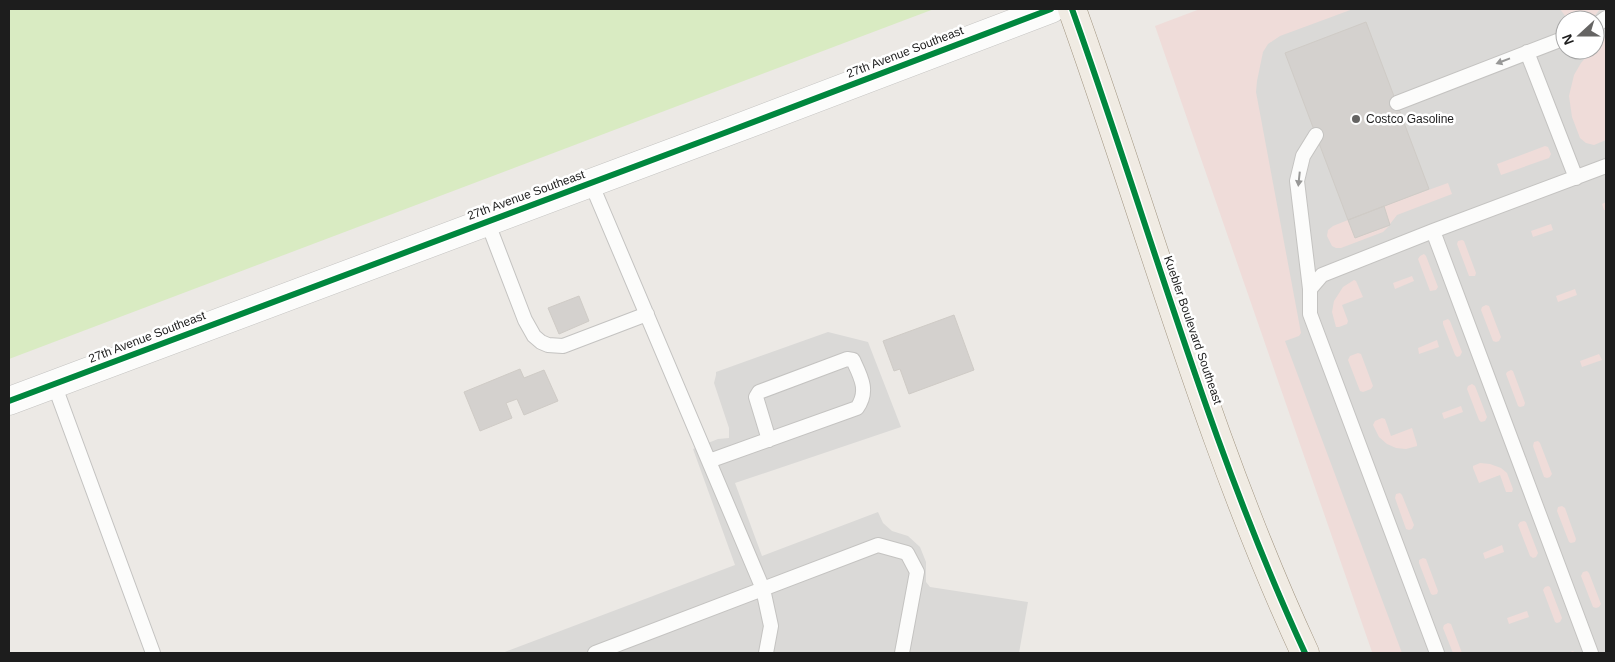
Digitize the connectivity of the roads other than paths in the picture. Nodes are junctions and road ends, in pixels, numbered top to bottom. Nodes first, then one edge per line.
1 (1051, 9) edge
2 (1072, 9) edge
3 (1555, 42) edge
4 (1527, 52) junction
5 (1396, 103) dead end
6 (1316, 135) dead end
7 (1606, 166) edge
8 (1576, 178) junction
9 (591, 183) junction
10 (487, 221) junction
11 (1433, 231) junction
12 (1310, 289) junction
13 (647, 314) junction
14 (54, 384) junction
15 (9, 401) edge
16 (769, 440) junction
17 (709, 461) junction
18 (763, 589) junction
19 (618, 649) edge
20 (153, 653) edge
21 (595, 653) edge
22 (766, 653) edge
23 (902, 653) edge
24 (1305, 653) edge
25 (1437, 653) edge
26 (1591, 653) edge

1 - 9 street, 27th Avenue Southeast
2 - 24 main road, Kuebler Boulevard Southeast
3 - 4 lane
4 -> 5 lane
4 - 8 lane
6 -> 12 lane
7 - 8 lane
8 - 11 lane
9 - 10 street, 27th Avenue Southeast
9 - 13 lane
10 - 13 lane
10 - 14 street, 27th Avenue Southeast
11 - 12 lane
11 - 26 lane
12 - 25 lane
13 - 17 lane
14 - 15 street, 27th Avenue Southeast
14 - 20 lane
16 - 16 lane
16 - 17 lane
17 - 18 lane
18 - 19 lane
18 - 22 lane
18 - 23 lane
19 - 21 lane

